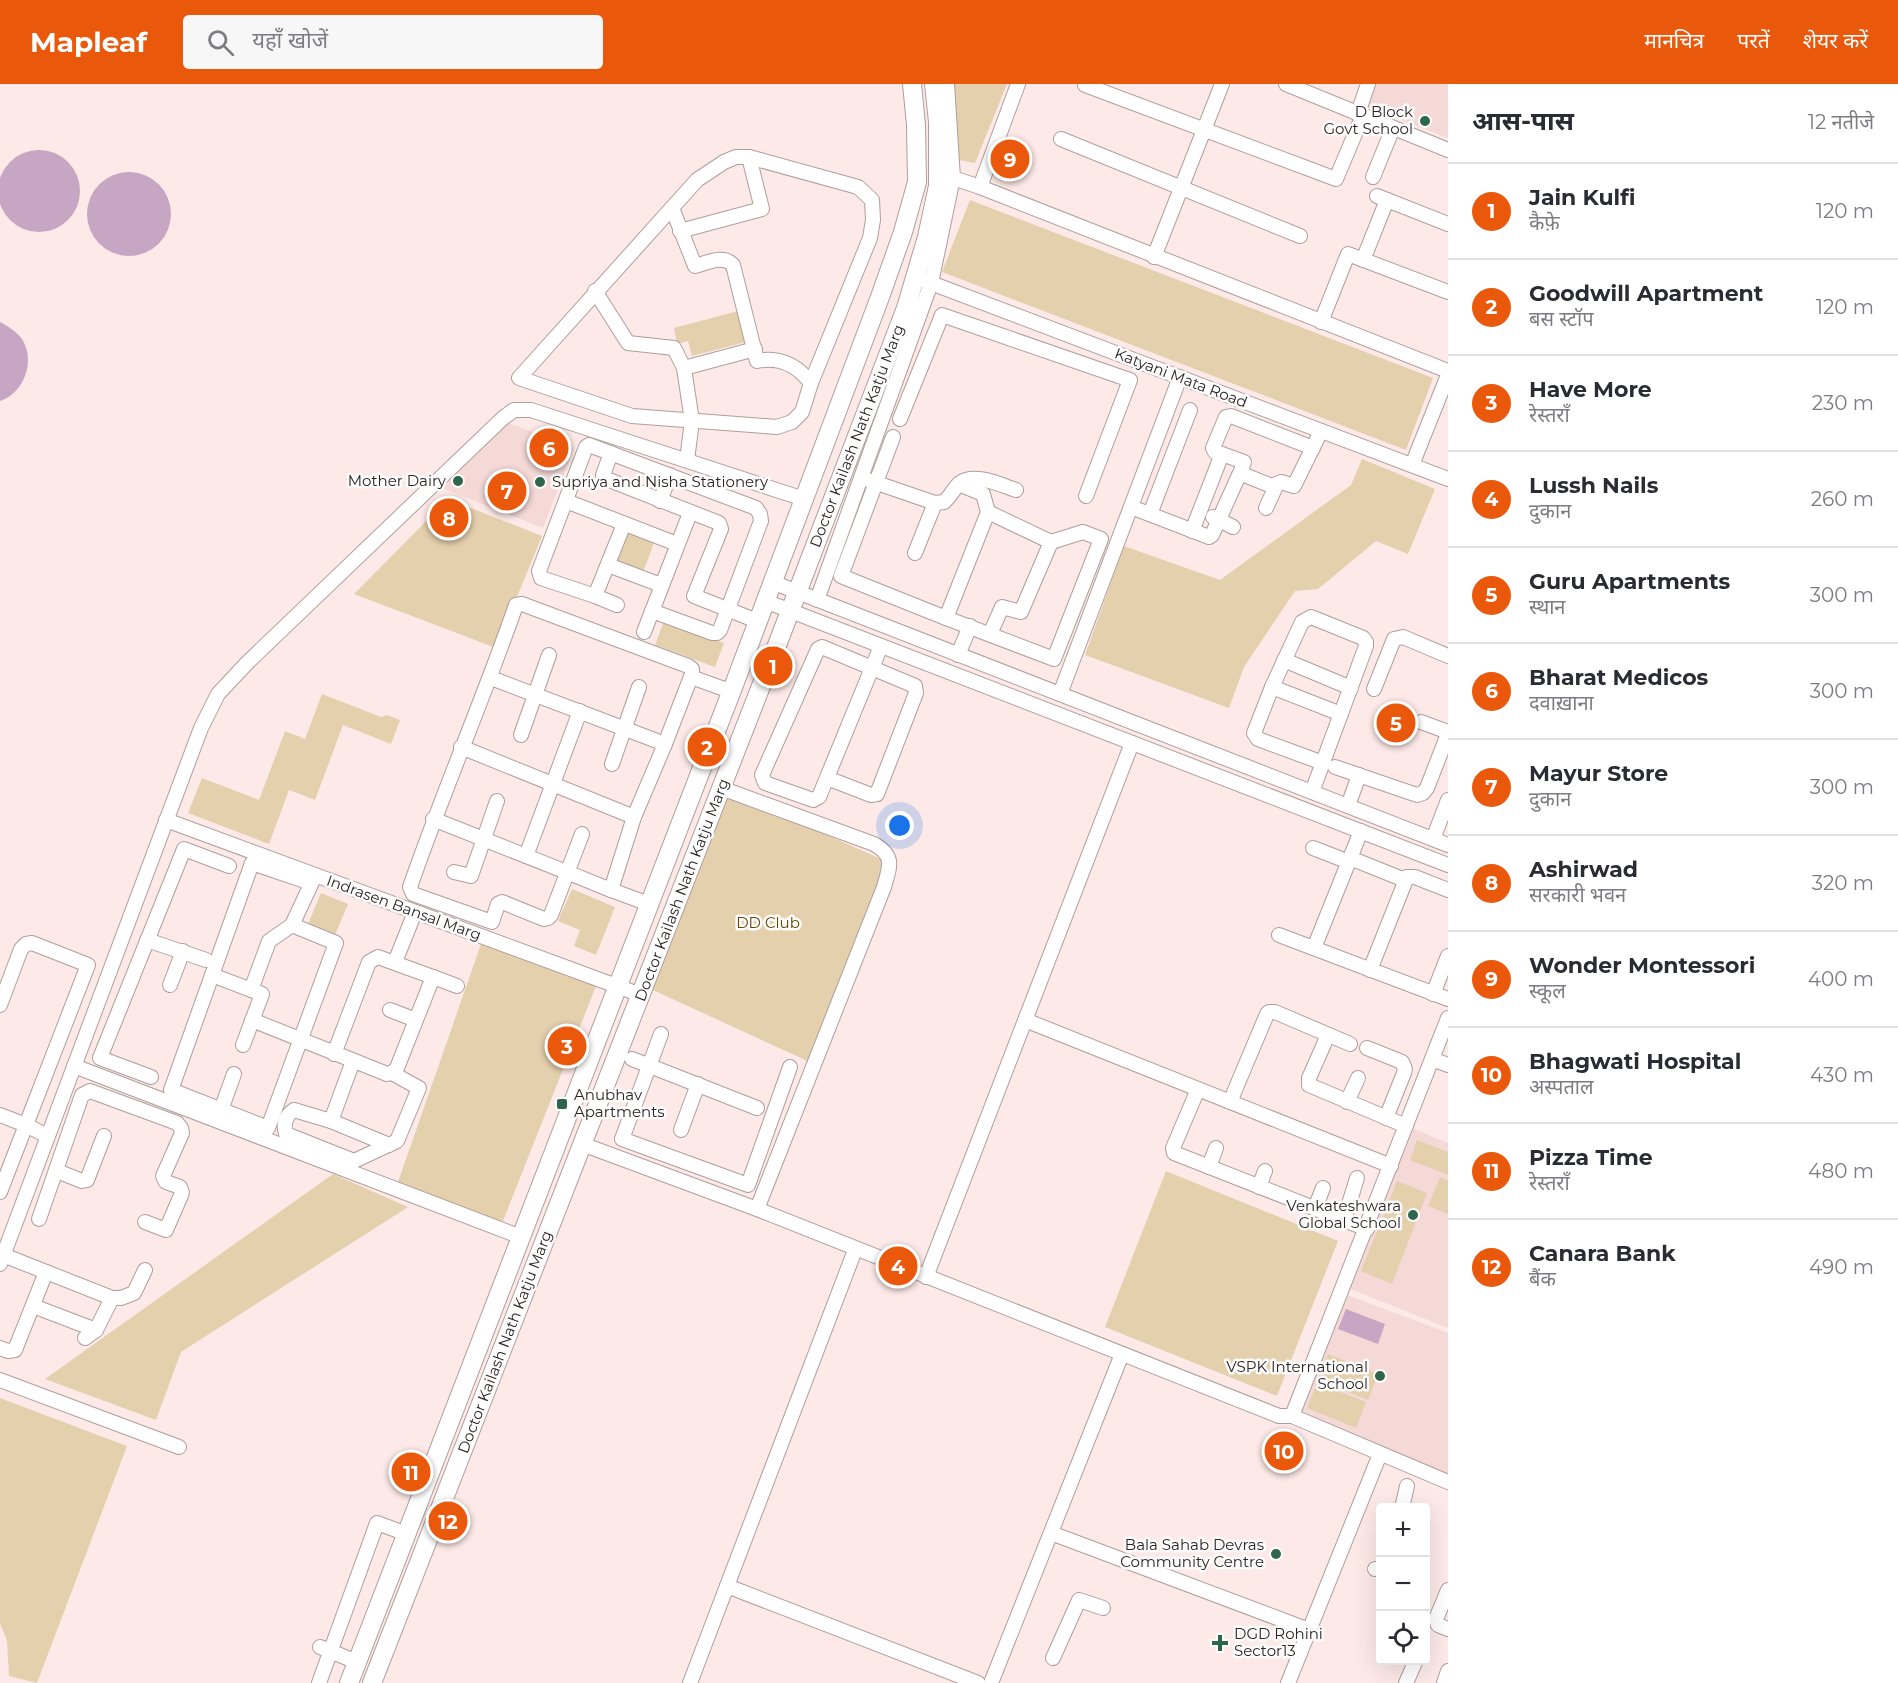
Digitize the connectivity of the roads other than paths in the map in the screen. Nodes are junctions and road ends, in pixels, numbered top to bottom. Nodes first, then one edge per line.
1 (912, 84) edge
2 (934, 84) edge
3 (947, 84) edge
4 (1018, 84) edge
5 (1222, 84) edge
6 (1286, 84) edge
7 (1368, 84) edge
8 (1084, 85) edge
9 (1360, 114) junction
10 (1393, 128) junction
11 (1204, 129) junction
12 (1061, 139) dead end
13 (1448, 150) edge
14 (748, 158) junction
15 (946, 176) junction
16 (1373, 177) dead end
17 (980, 187) junction
18 (1180, 188) junction
19 (672, 208) junction
20 (1448, 224) edge
21 (680, 231) junction
22 (1300, 236) dead end
23 (1154, 257) junction
24 (1363, 260) junction
25 (923, 280) junction
26 (595, 291) junction
27 (1448, 292) edge
28 (1013, 314) junction
29 (1321, 322) junction
30 (1005, 337) junction
31 (755, 349) junction
32 (684, 368) junction
33 (1448, 373) edge
34 (1180, 377) junction
35 (811, 383) junction
36 (893, 386) junction
37 (910, 393) junction
38 (1190, 410) dead end
39 (900, 419) dead end
40 (692, 421) junction
41 (1321, 431) junction
42 (893, 437) dead end
43 (1313, 448) junction
44 (611, 453) junction
45 (1222, 454) junction
46 (687, 460) junction
47 (1412, 465) junction
48 (852, 474) junction
49 (1240, 474) junction
50 (670, 475) junction
51 (1448, 479) edge
52 (875, 482) junction
53 (959, 484) junction
54 (1275, 486) junction
55 (1016, 489) dead end
56 (1086, 496) dead end
57 (804, 499) junction
58 (566, 501) junction
59 (660, 501) junction
60 (935, 503) junction
61 (1131, 507) junction
62 (1266, 508) dead end
63 (1200, 511) junction
64 (987, 512) junction
65 (690, 513) junction
66 (1150, 514) junction
67 (1219, 520) junction
68 (624, 524) junction
69 (1233, 527) dead end
70 (1192, 531) junction
71 (1051, 542) junction
72 (677, 544) junction
73 (915, 553) dead end
74 (608, 565) junction
75 (772, 582) junction
76 (661, 585) junction
77 (797, 592) junction
78 (595, 596) junction
79 (817, 600) junction
80 (765, 601) junction
81 (617, 604) dead end
82 (727, 610) junction
83 (652, 611) junction
84 (791, 611) junction
85 (946, 618) junction
86 (757, 621) junction
87 (969, 626) junction
88 (644, 632) dead end
89 (990, 634) junction
90 (881, 646) junction
91 (958, 654) junction
92 (549, 655) dead end
93 (1448, 656) edge
94 (1284, 660) junction
95 (872, 668) junction
96 (691, 677) junction
97 (491, 678) junction
98 (639, 687) dead end
99 (1272, 687) junction
100 (1351, 688) junction
101 (1374, 689) dead end
102 (730, 691) junction
103 (1060, 694) junction
104 (535, 695) junction
105 (580, 711) junction
106 (1341, 714) junction
107 (1421, 722) dead end
108 (624, 728) junction
109 (1448, 733) edge
110 (521, 735) dead end
111 (1132, 743) junction
112 (665, 744) junction
113 (461, 747) junction
114 (612, 764) dead end
115 (1329, 765) junction
116 (1359, 775) junction
117 (827, 778) junction
118 (551, 785) junction
119 (721, 788) junction
120 (1312, 792) junction
121 (1448, 800) edge
122 (498, 801) dead end
123 (1348, 806) junction
124 (634, 817) junction
125 (434, 819) junction
126 (166, 820) junction
127 (1361, 831) junction
128 (582, 834) dead end
129 (485, 839) junction
130 (1442, 843) edge
131 (1313, 848) dead end
132 (526, 856) junction
133 (1349, 860) junction
134 (1448, 865) edge
135 (229, 866) dead end
136 (454, 872) dead end
137 (569, 873) junction
138 (313, 879) junction
139 (1405, 880) junction
140 (611, 890) junction
141 (1448, 891) edge
142 (649, 904) junction
143 (415, 912) junction
144 (292, 925) junction
145 (1279, 935) dead end
146 (147, 940) junction
147 (1314, 948) junction
148 (183, 951) junction
149 (1448, 956) edge
150 (206, 960) dead end
151 (395, 962) junction
152 (88, 965) junction
153 (1370, 970) junction
154 (108, 975) junction
155 (212, 975) junction
156 (433, 977) junction
157 (170, 985) dead end
158 (457, 986) dead end
159 (617, 986) junction
160 (251, 990) junction
161 (1433, 994) junction
162 (641, 995) junction
163 (1448, 999) edge
164 (0, 1005) edge
165 (390, 1010) dead end
166 (1448, 1018) edge
167 (252, 1020) junction
168 (416, 1020) junction
169 (1025, 1020) junction
170 (661, 1034) dead end
171 (1328, 1035) junction
172 (85, 1037) junction
173 (299, 1040) junction
174 (105, 1043) junction
175 (1350, 1044) dead end
176 (243, 1045) dead end
177 (1367, 1048) dead end
178 (334, 1054) junction
179 (632, 1059) dead end
180 (1432, 1059) junction
181 (353, 1061) junction
182 (649, 1065) junction
183 (1448, 1065) edge
184 (74, 1066) junction
185 (790, 1067) dead end
186 (392, 1073) junction
187 (234, 1074) dead end
188 (151, 1077) dead end
189 (1358, 1078) dead end
190 (113, 1081) junction
191 (698, 1084) junction
192 (1198, 1089) junction
193 (107, 1097) junction
194 (1230, 1102) junction
195 (1347, 1102) junction
196 (757, 1108) dead end
197 (221, 1110) junction
198 (0, 1115) edge
199 (1386, 1118) junction
200 (330, 1121) junction
201 (26, 1125) junction
202 (1406, 1126) junction
203 (681, 1130) dead end
204 (47, 1136) junction
205 (104, 1136) dead end
206 (582, 1144) junction
207 (389, 1145) junction
208 (1216, 1148) dead end
209 (1209, 1167) junction
210 (1390, 1167) junction
211 (57, 1171) junction
212 (1265, 1171) dead end
213 (1358, 1178) dead end
214 (2, 1183) edge
215 (1259, 1187) junction
216 (1323, 1188) dead end
217 (1315, 1208) junction
218 (757, 1209) junction
219 (39, 1219) dead end
220 (1344, 1220) junction
221 (146, 1222) dead end
222 (1366, 1228) junction
223 (521, 1237) junction
224 (855, 1250) junction
225 (2, 1259) edge
226 (145, 1270) dead end
227 (46, 1272) junction
228 (926, 1277) junction
229 (112, 1298) junction
230 (33, 1306) junction
231 (0, 1348) edge
232 (1122, 1354) junction
233 (0, 1380) edge
234 (1292, 1416) junction
235 (179, 1448) dead end
236 (1380, 1454) junction
237 (1448, 1482) edge
238 (1407, 1486) dead end
239 (1403, 1503) edge
240 (1051, 1533) junction
241 (407, 1534) junction
242 (727, 1586) junction
243 (1448, 1590) edge
244 (1103, 1608) dead end
245 (1448, 1629) edge
246 (1309, 1630) junction
247 (325, 1650) junction
248 (1053, 1658) dead end
249 (1414, 1665) edge
250 (1448, 1671) edge
251 (353, 1673) edge
252 (319, 1683) edge
253 (372, 1683) edge
254 (690, 1683) edge
255 (978, 1683) edge
256 (991, 1683) edge
257 (1288, 1683) edge
258 (1406, 1683) edge
259 (1443, 1683) edge

1 - 57 main road, Doctor Kailash Nath Katju Marg
2 - 15 main road, Doctor Kailash Nath Katju Marg
3 - 15 street
4 - 17 street
5 - 11 street
6 - 9 street
7 - 9 street
8 - 11 street
9 - 10 street
9 - 11 street
10 - 13 street
10 - 16 street
11 - 18 street
12 - 18 street
14 - 19 street
14 - 21 street
14 - 35 street
15 - 17 street
15 - 25 main road, Doctor Kailash Nath Katju Marg
17 - 23 street
18 - 22 street
18 - 23 street
19 - 21 street
19 - 26 street
20 - 24 street
21 - 31 street
23 - 29 street
24 - 27 street
24 - 29 street
25 - 28 street, Katyani Mata Road
25 - 36 street
25 - 48 main road, Doctor Kailash Nath Katju Marg
26 - 32 street
26 - 40 street
28 - 30 street
28 - 34 street, Katyani Mata Road
29 - 33 street
30 - 37 street
30 - 56 street
31 - 32 street
31 - 35 street
32 - 40 street
33 - 47 street
34 - 41 street, Katyani Mata Road
34 - 61 street
35 - 40 street
36 - 37 street
36 - 48 street
37 - 39 street
38 - 66 street
40 - 46 street
41 - 43 street
41 - 47 street, Katyani Mata Road
42 - 52 street
43 - 45 street
43 - 54 street
44 - 50 street
44 - 58 street
44 - 59 street
45 - 49 street
45 - 63 street
46 - 57 street
46 - 126 street
47 - 51 street, Katyani Mata Road
48 - 52 street
48 - 77 main road, Doctor Kailash Nath Katju Marg
48 - 79 street
49 - 54 street
49 - 67 street
50 - 59 street
50 - 82 street
52 - 60 street
52 - 85 street
53 - 55 street
53 - 60 street
53 - 64 street
54 - 62 street
57 - 75 main road, Doctor Kailash Nath Katju Marg
58 - 68 street
58 - 78 street
59 - 65 street
60 - 73 street
61 - 66 street
61 - 103 street
63 - 67 street
63 - 70 street
64 - 71 street
64 - 85 street
65 - 72 street
65 - 82 street
66 - 70 street
67 - 69 street
67 - 70 street
68 - 72 street
68 - 74 street
71 - 89 street
71 - 89 street
72 - 76 street
74 - 76 street
74 - 78 street
75 - 77 street
75 - 80 main road, Doctor Kailash Nath Katju Marg
76 - 83 street
77 - 79 street
77 - 84 main road, Doctor Kailash Nath Katju Marg
78 - 81 street
79 - 91 street
80 - 84 street
80 - 86 main road, Doctor Kailash Nath Katju Marg
82 - 83 street
82 - 86 street
83 - 88 street
84 - 90 street
84 - 119 main road, Doctor Kailash Nath Katju Marg
85 - 87 street
86 - 102 main road, Doctor Kailash Nath Katju Marg
87 - 89 street
87 - 91 street
90 - 95 street
90 - 111 street
91 - 103 street
92 - 104 street
93 - 101 street
94 - 99 street
94 - 100 street
94 - 100 street
95 - 117 street
95 - 117 street
95 - 117 street
96 - 97 street
96 - 102 street
96 - 112 street
97 - 104 street
97 - 113 street
98 - 108 street
99 - 106 street
99 - 115 street
100 - 106 street
102 - 142 main road, Doctor Kailash Nath Katju Marg
103 - 120 street
104 - 105 street
104 - 110 street
105 - 108 street
105 - 118 street
106 - 115 street
107 - 109 street
108 - 112 street
108 - 114 street
109 - 116 street
111 - 127 street
111 - 169 street
112 - 124 street
113 - 118 street
113 - 125 street
115 - 116 street
115 - 120 street
116 - 123 street
118 - 124 street
118 - 132 street
119 - 162 main road, Doctor Kailash Nath Katju Marg
119 - 218 street
120 - 123 street
121 - 130 street
122 - 129 street
123 - 130 street
124 - 140 street
125 - 129 street
125 - 137 street
126 - 138 street, Indrasen Bansal Marg
126 - 154 street
127 - 133 street
127 - 134 street
128 - 137 street
129 - 132 street
129 - 136 street
131 - 133 street
132 - 137 street
133 - 139 street
133 - 147 street
135 - 146 street
137 - 140 street
138 - 143 street, Indrasen Bansal Marg
138 - 144 street
138 - 155 street
139 - 141 street
139 - 153 street
140 - 142 street
142 - 159 main road, Doctor Kailash Nath Katju Marg
143 - 151 street
143 - 159 street, Indrasen Bansal Marg
144 - 160 street
144 - 173 street
145 - 147 street
146 - 148 street
146 - 174 street
147 - 153 street
148 - 150 street
148 - 157 street
149 - 161 street
151 - 156 street
151 - 178 street
152 - 154 street
152 - 164 street
152 - 201 street
153 - 161 street
154 - 172 street
155 - 160 street
155 - 197 street
156 - 158 street
156 - 168 street
159 - 162 street, Indrasen Bansal Marg
159 - 223 main road, Doctor Kailash Nath Katju Marg
160 - 167 street
161 - 163 street
162 - 206 main road, Doctor Kailash Nath Katju Marg
165 - 168 street
166 - 180 street
167 - 173 street
167 - 176 street
168 - 186 street
169 - 192 street
169 - 228 street
170 - 182 street
171 - 175 street
171 - 194 street
171 - 195 street
172 - 174 street
172 - 184 street
173 - 178 street
173 - 197 street
174 - 188 street
177 - 199 street
178 - 181 street
179 - 182 street
180 - 183 street
180 - 202 street
181 - 186 street
181 - 200 street
182 - 185 street
182 - 191 street
184 - 190 street
184 - 204 street
186 - 207 street
187 - 197 street
189 - 195 street
190 - 193 street
190 - 223 street
191 - 196 street
191 - 203 street
192 - 194 street
192 - 209 street
193 - 211 street
193 - 221 street
194 - 210 street
195 - 199 street
198 - 201 street
199 - 202 street
200 - 207 street
200 - 207 street
201 - 204 street
201 - 214 street
202 - 210 street
204 - 225 street
205 - 211 street
206 - 218 street
206 - 253 main road, Doctor Kailash Nath Katju Marg
208 - 209 street
209 - 215 street
210 - 222 street
211 - 219 street
212 - 215 street
213 - 220 street
215 - 217 street
216 - 217 street
217 - 220 street
218 - 224 street
220 - 222 street
222 - 234 street
223 - 241 main road, Doctor Kailash Nath Katju Marg
224 - 228 street
224 - 242 street
225 - 227 street
226 - 229 street
227 - 229 street
227 - 230 street
228 - 232 street
229 - 230 street
230 - 231 street
232 - 234 street
232 - 240 street
233 - 235 street
234 - 236 street
236 - 237 street
236 - 246 street
238 - 239 street
240 - 246 street
240 - 256 street
241 - 247 street
241 - 251 main road, Doctor Kailash Nath Katju Marg
242 - 254 street
242 - 255 street
243 - 245 street
244 - 248 street
246 - 257 street
247 - 251 street
247 - 252 street
249 - 258 street
250 - 259 street
251 - 253 street

